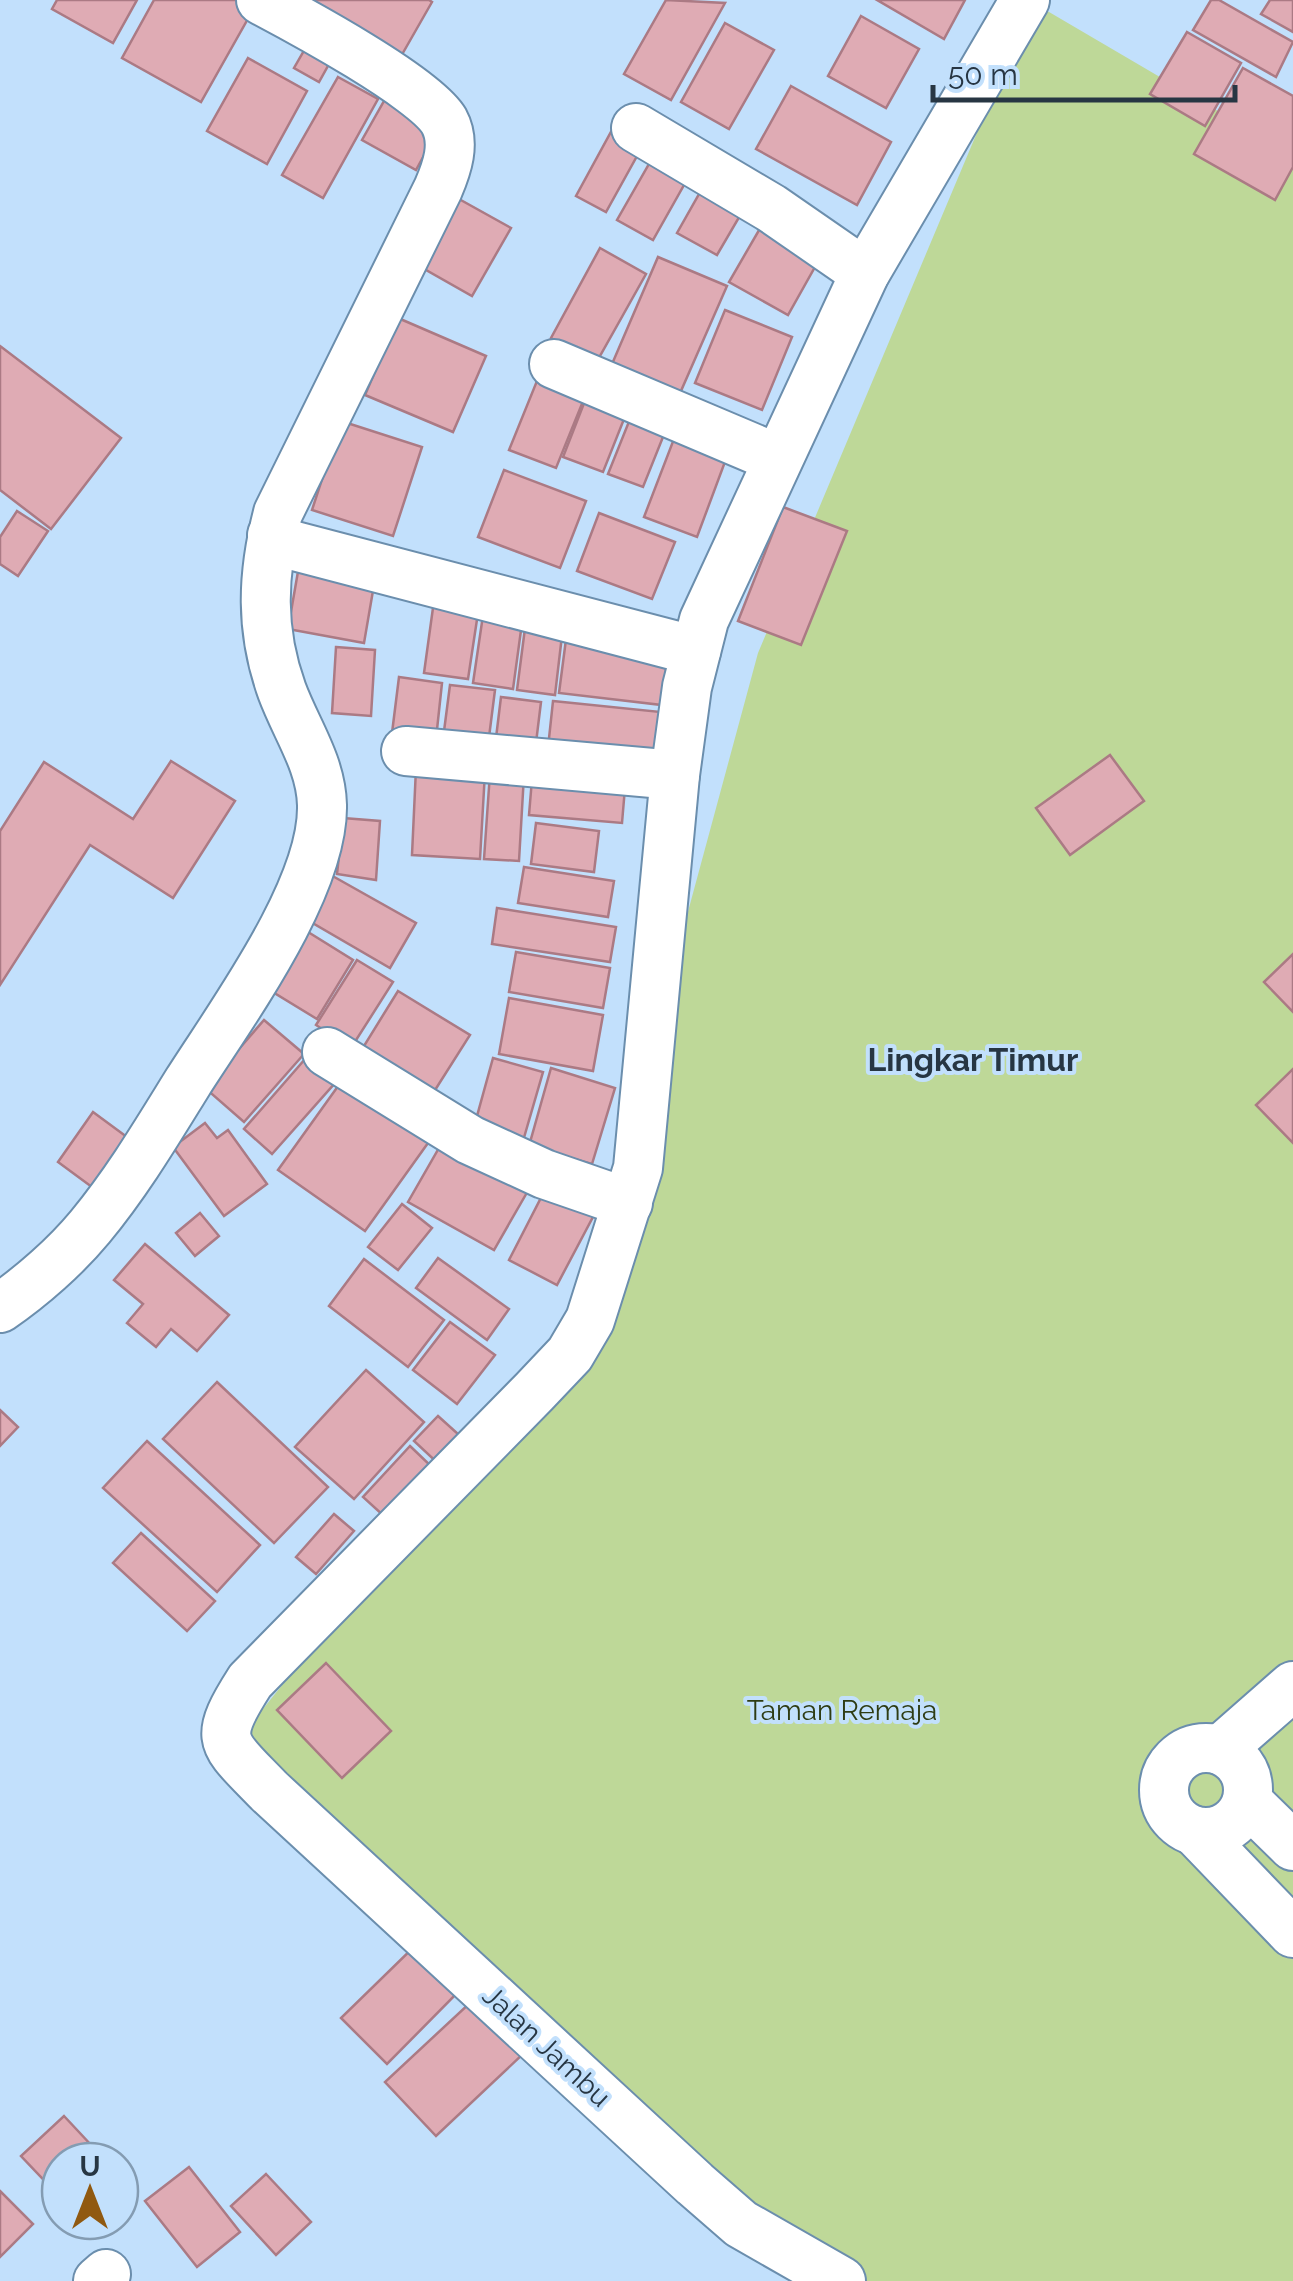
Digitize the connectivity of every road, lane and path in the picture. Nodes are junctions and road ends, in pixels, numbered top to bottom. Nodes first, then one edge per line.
1 (1024, 0) edge
2 (279, 4) edge
3 (636, 128) dead end
4 (865, 273) junction
5 (554, 364) dead end
6 (776, 458) junction
7 (272, 536) junction
8 (696, 651) junction
9 (406, 751) dead end
10 (675, 774) junction
11 (327, 1052) dead end
12 (628, 1203) junction
13 (0, 1308) edge
14 (1293, 1686) edge
15 (1293, 1728) edge
16 (1237, 1774) junction
17 (1194, 1830) junction
18 (1293, 1846) edge
19 (1293, 1933) edge
20 (841, 2281) edge

1 - 4 street, Jalan Jambu
2 - 7 street
3 - 4 street
4 - 6 street, Jalan Jambu
5 - 6 street
6 - 8 street, Jalan Jambu
7 - 8 street
7 - 13 street
8 - 10 street, Jalan Jambu
9 - 10 street
10 - 12 street, Jalan Jambu
11 - 12 street
12 - 20 street, Jalan Jambu
14 - 16 street
15 - 16 street
16 - 17 street
16 - 17 street
16 - 18 street
17 - 19 street

